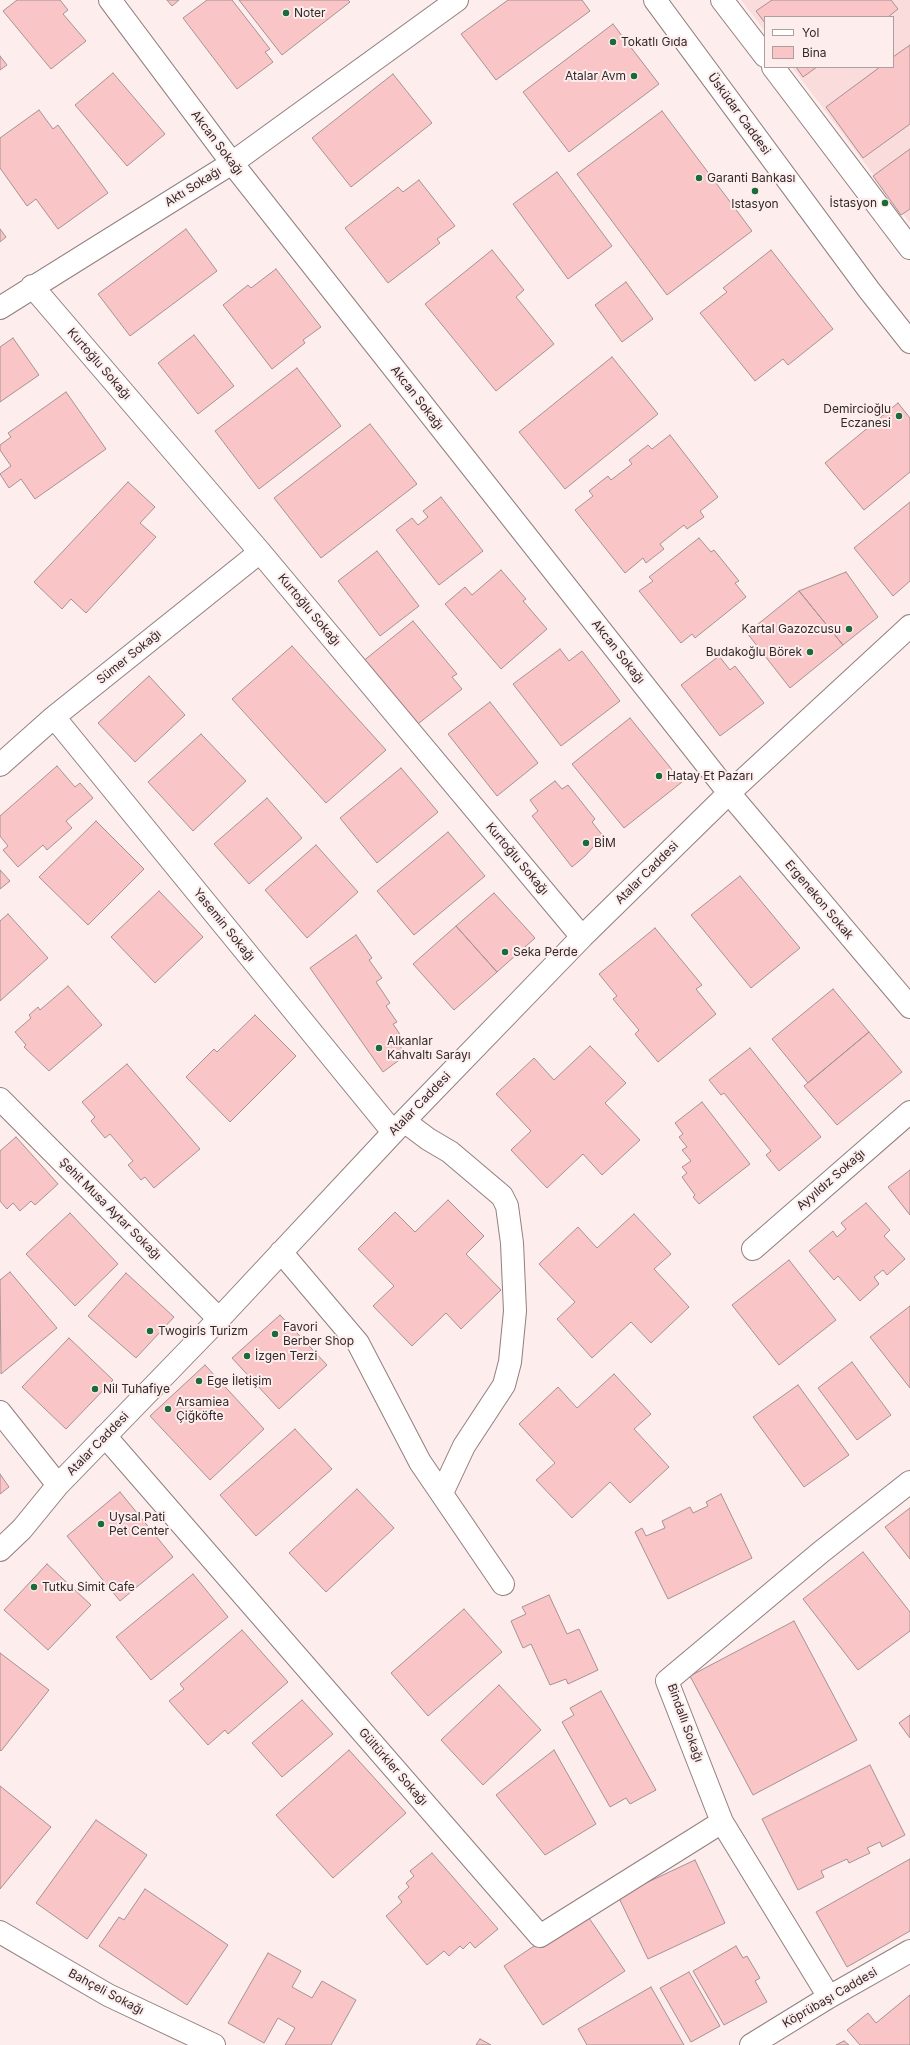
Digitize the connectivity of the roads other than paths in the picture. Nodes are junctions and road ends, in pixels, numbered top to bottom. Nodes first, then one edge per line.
1 (110, 0) edge
2 (457, 0) edge
3 (655, 0) edge
4 (722, 0) edge
5 (764, 55) edge
6 (774, 68) edge
7 (232, 163) junction
8 (910, 248) edge
9 (32, 286) junction
10 (0, 308) edge
11 (910, 342) edge
12 (260, 552) junction
13 (910, 626) edge
14 (54, 717) junction
15 (2, 760) edge
16 (729, 793) junction
17 (582, 937) junction
18 (910, 1007) edge
19 (0, 1099) edge
20 (910, 1112) edge
21 (399, 1126) junction
22 (753, 1249) dead end
23 (282, 1252) junction
24 (219, 1319) junction
25 (0, 1412) edge
26 (105, 1436) junction
27 (910, 1482) edge
28 (58, 1485) junction
29 (442, 1493) junction
30 (0, 1550) edge
31 (503, 1584) dead end
32 (722, 1822) junction
33 (0, 1932) edge
34 (910, 1951) edge
35 (829, 1997) junction
36 (214, 2045) edge
37 (751, 2045) edge

1 - 7 street, Akcan Sokağı
2 - 7 street, Aktı Sokağı
3 - 11 street, Üsküdar Caddesi
4 - 5 street
6 - 8 street
7 - 9 street, Aktı Sokağı
7 - 16 street, Akcan Sokağı
9 - 10 street, Aktı Sokağı
9 - 12 street, Kurtoğlu Sokağı
12 - 14 street, Sümer Sokağı
12 - 17 street, Kurtoğlu Sokağı
13 - 16 street, Atalar Caddesi
14 - 15 street, Sümer Sokağı
14 - 21 street, Yasemin Sokağı
16 - 17 street, Atalar Caddesi
16 - 18 street, Ergenekon Sokak
17 - 21 street, Atalar Caddesi
19 - 24 street, Şehit Musa Aytar Sokağı
20 - 22 street, Ayyıldız Sokağı
21 - 23 street, Atalar Caddesi
21 - 29 street, Yasemin Sokağı
23 - 24 street, Atalar Caddesi
23 - 29 street
24 - 26 street, Atalar Caddesi
25 - 28 street
26 - 28 street, Atalar Caddesi
26 - 32 street, Gültürkler Sokağı
27 - 32 street, Bindallı Sokağı
28 - 30 street, Atalar Caddesi
29 - 31 street
32 - 35 street, Bindallı Sokağı
33 - 36 street, Bahçeli Sokağı
34 - 35 street, Köprübaşı Caddesi
35 - 37 street, Köprübaşı Caddesi

